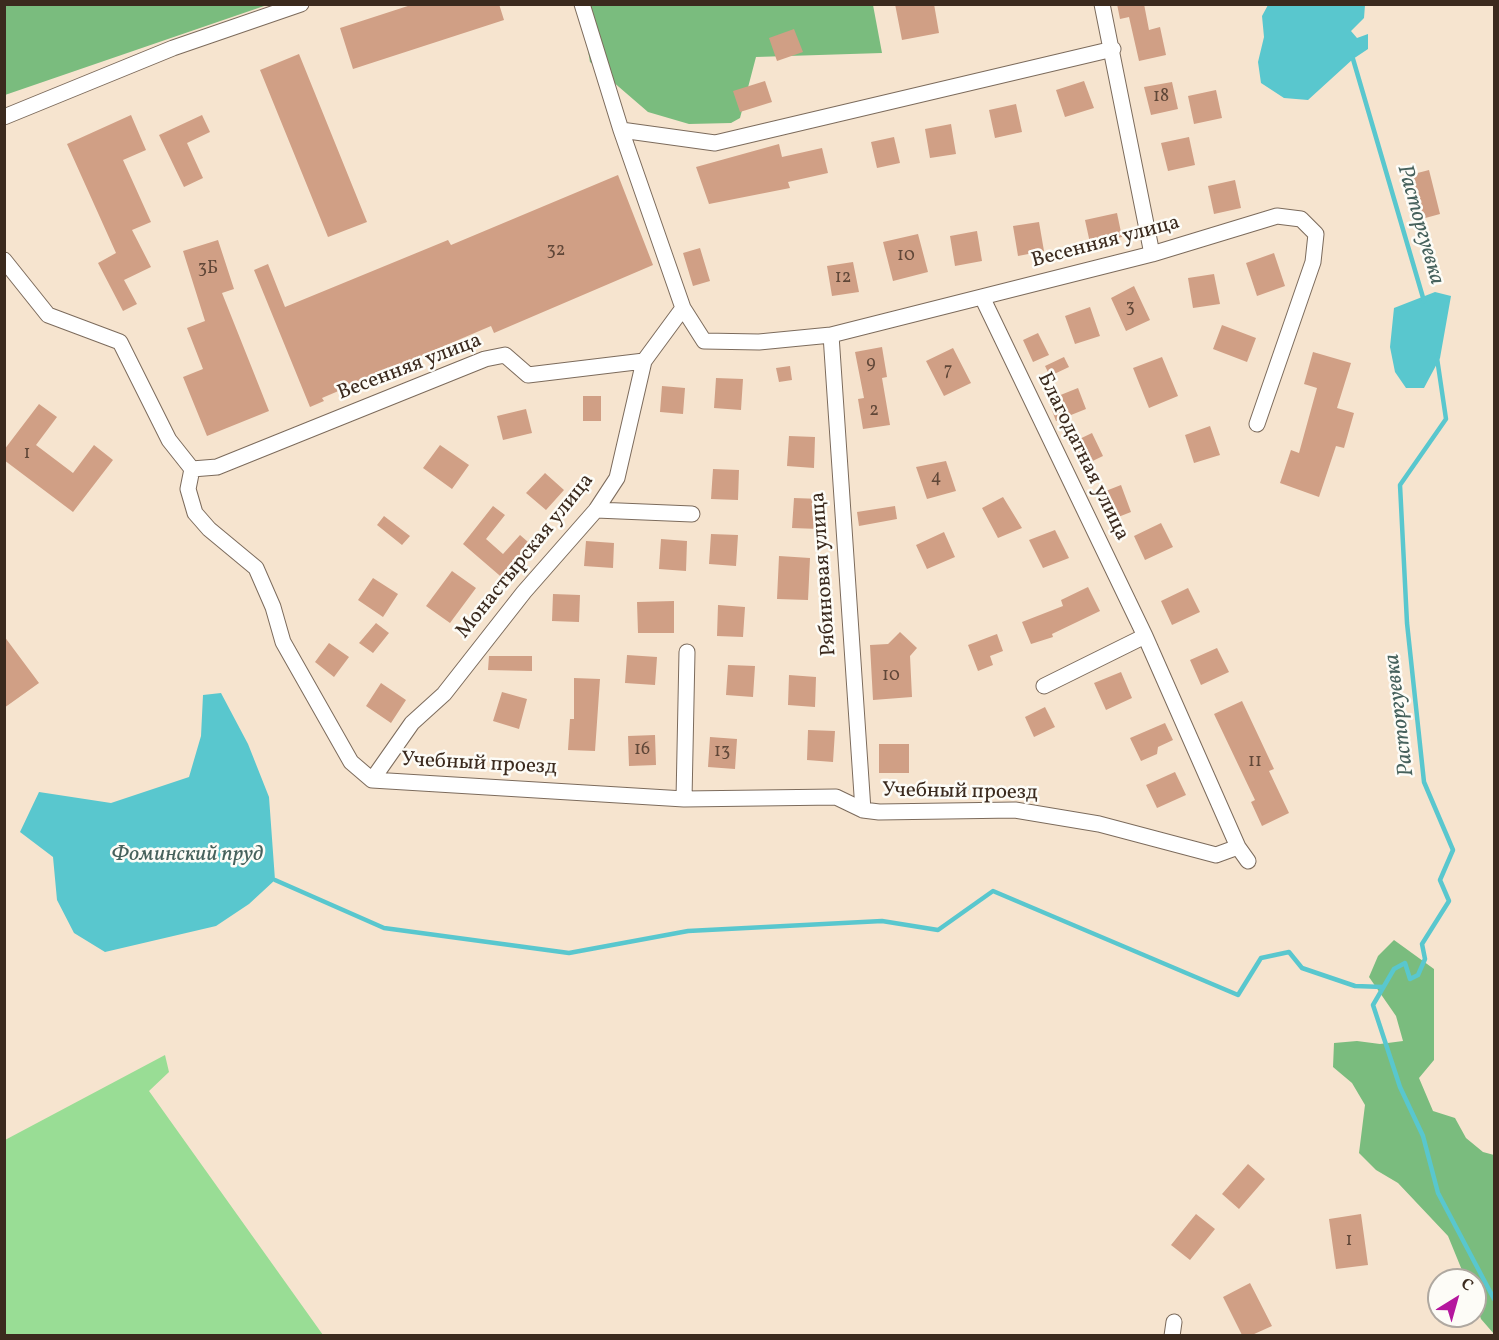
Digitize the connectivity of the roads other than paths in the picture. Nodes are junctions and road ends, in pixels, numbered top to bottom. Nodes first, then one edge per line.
1 (301, 4) edge
2 (582, 4) edge
3 (1102, 4) edge
4 (1113, 49) junction
5 (4, 117) edge
6 (621, 130) junction
7 (1152, 254) junction
8 (4, 260) edge
9 (982, 297) junction
10 (683, 308) junction
11 (831, 335) junction
12 (644, 361) junction
13 (1257, 424) dead end
14 (192, 469) junction
15 (596, 510) junction
16 (692, 514) dead end
17 (1144, 636) junction
18 (687, 652) dead end
19 (1044, 686) dead end
20 (372, 780) junction
21 (684, 799) junction
22 (863, 810) junction
23 (1238, 847) junction
24 (1248, 861) dead end

1 - 5 street
2 - 6 street
3 - 4 street
4 - 6 street
4 - 7 street
6 - 10 street
7 - 9 street, Весенняя улица
7 - 13 street, Весенняя улица
8 - 14 street
9 - 11 street, Весенняя улица
9 - 17 street, Благодатная улица
10 - 11 street, Весенняя улица
10 - 12 street, Монастырская улица
11 - 22 street, Рябиновая улица
12 - 14 street, Весенняя улица
12 - 15 street, Монастырская улица
14 - 20 street, Учебный проезд
15 - 16 street
15 - 20 street, Монастырская улица
17 - 19 street
17 - 23 street, Благодатная улица
18 - 21 street
20 - 21 street, Учебный проезд
21 - 22 street, Учебный проезд
22 - 23 street, Учебный проезд
23 - 24 street, Благодатная улица

